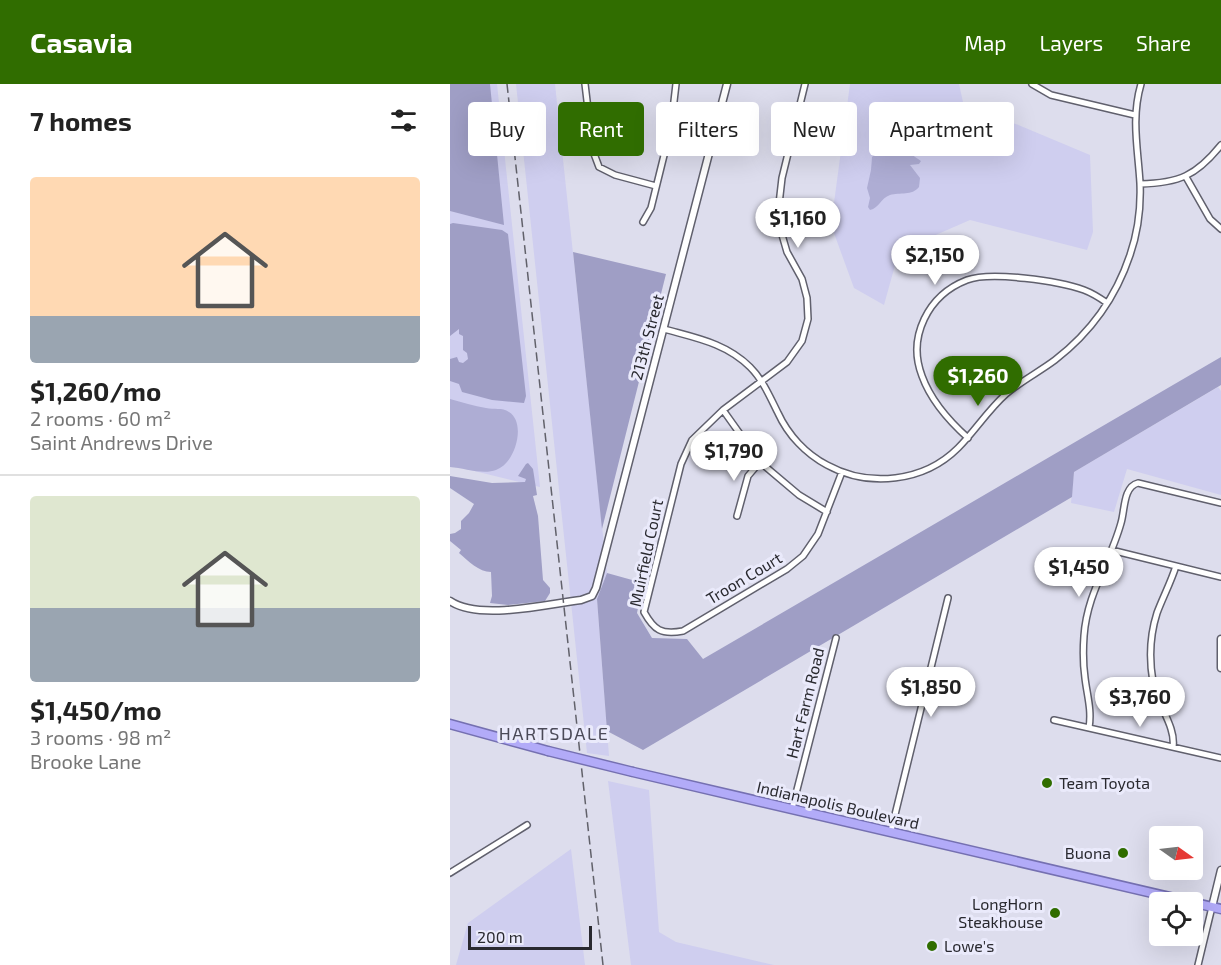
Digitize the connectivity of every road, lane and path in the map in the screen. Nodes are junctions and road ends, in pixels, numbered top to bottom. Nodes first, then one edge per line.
1 (585, 84) edge
2 (676, 84) edge
3 (727, 84) edge
4 (805, 84) edge
5 (1032, 84) edge
6 (1142, 84) edge
7 (1135, 115) junction
8 (1221, 146) edge
9 (1186, 177) junction
10 (1140, 184) junction
11 (656, 186) junction
12 (643, 222) dead end
13 (1221, 230) edge
14 (1107, 303) junction
15 (664, 329) junction
16 (762, 381) junction
17 (723, 410) junction
18 (968, 438) junction
19 (760, 462) junction
20 (842, 472) junction
21 (1221, 503) edge
22 (827, 512) junction
23 (737, 516) dead end
24 (1111, 550) junction
25 (1176, 566) junction
26 (1221, 577) edge
27 (948, 598) dead end
28 (450, 601) edge
29 (649, 622) joint
30 (836, 638) dead end
31 (1221, 639) edge
32 (1220, 649) edge
33 (1221, 668) edge
34 (1054, 720) dead end
35 (450, 724) edge
36 (1089, 728) junction
37 (1173, 747) junction
38 (1221, 758) edge
39 (792, 809) junction
40 (527, 825) dead end
41 (891, 831) junction
42 (1221, 870) edge
43 (450, 873) edge
44 (1212, 907) junction
45 (1221, 909) edge
46 (1198, 965) edge

1 - 11 street
2 - 11 street
3 - 15 street, 213th Street
4 - 16 street, Muirfield Court
5 - 7 street
6 - 7 street
7 - 10 street
8 - 9 street
9 - 10 street
9 - 13 street
10 - 14 street
11 - 12 street
14 - 18 street
14 - 18 street
15 - 16 street
15 - 28 street, 213th Street
16 - 17 street, Muirfield Court
16 - 20 street
17 - 19 street
17 - 29 street, Muirfield Court
18 - 20 street
19 - 22 street
19 - 23 street
20 - 22 street, Troon Court
21 - 24 street
22 - 29 street, Troon Court
24 - 25 street
24 - 36 street
25 - 26 street
25 - 37 street
27 - 41 street
30 - 39 street, Hart Farm Road
31 - 32 street
32 - 33 street
34 - 36 street
35 - 39 highway, Indianapolis Boulevard, bridge
36 - 37 street
37 - 38 street
39 - 41 highway, Indianapolis Boulevard
40 - 43 street
41 - 44 highway, Indianapolis Boulevard
42 - 44 street
44 - 45 highway, Indianapolis Boulevard
44 - 46 street

